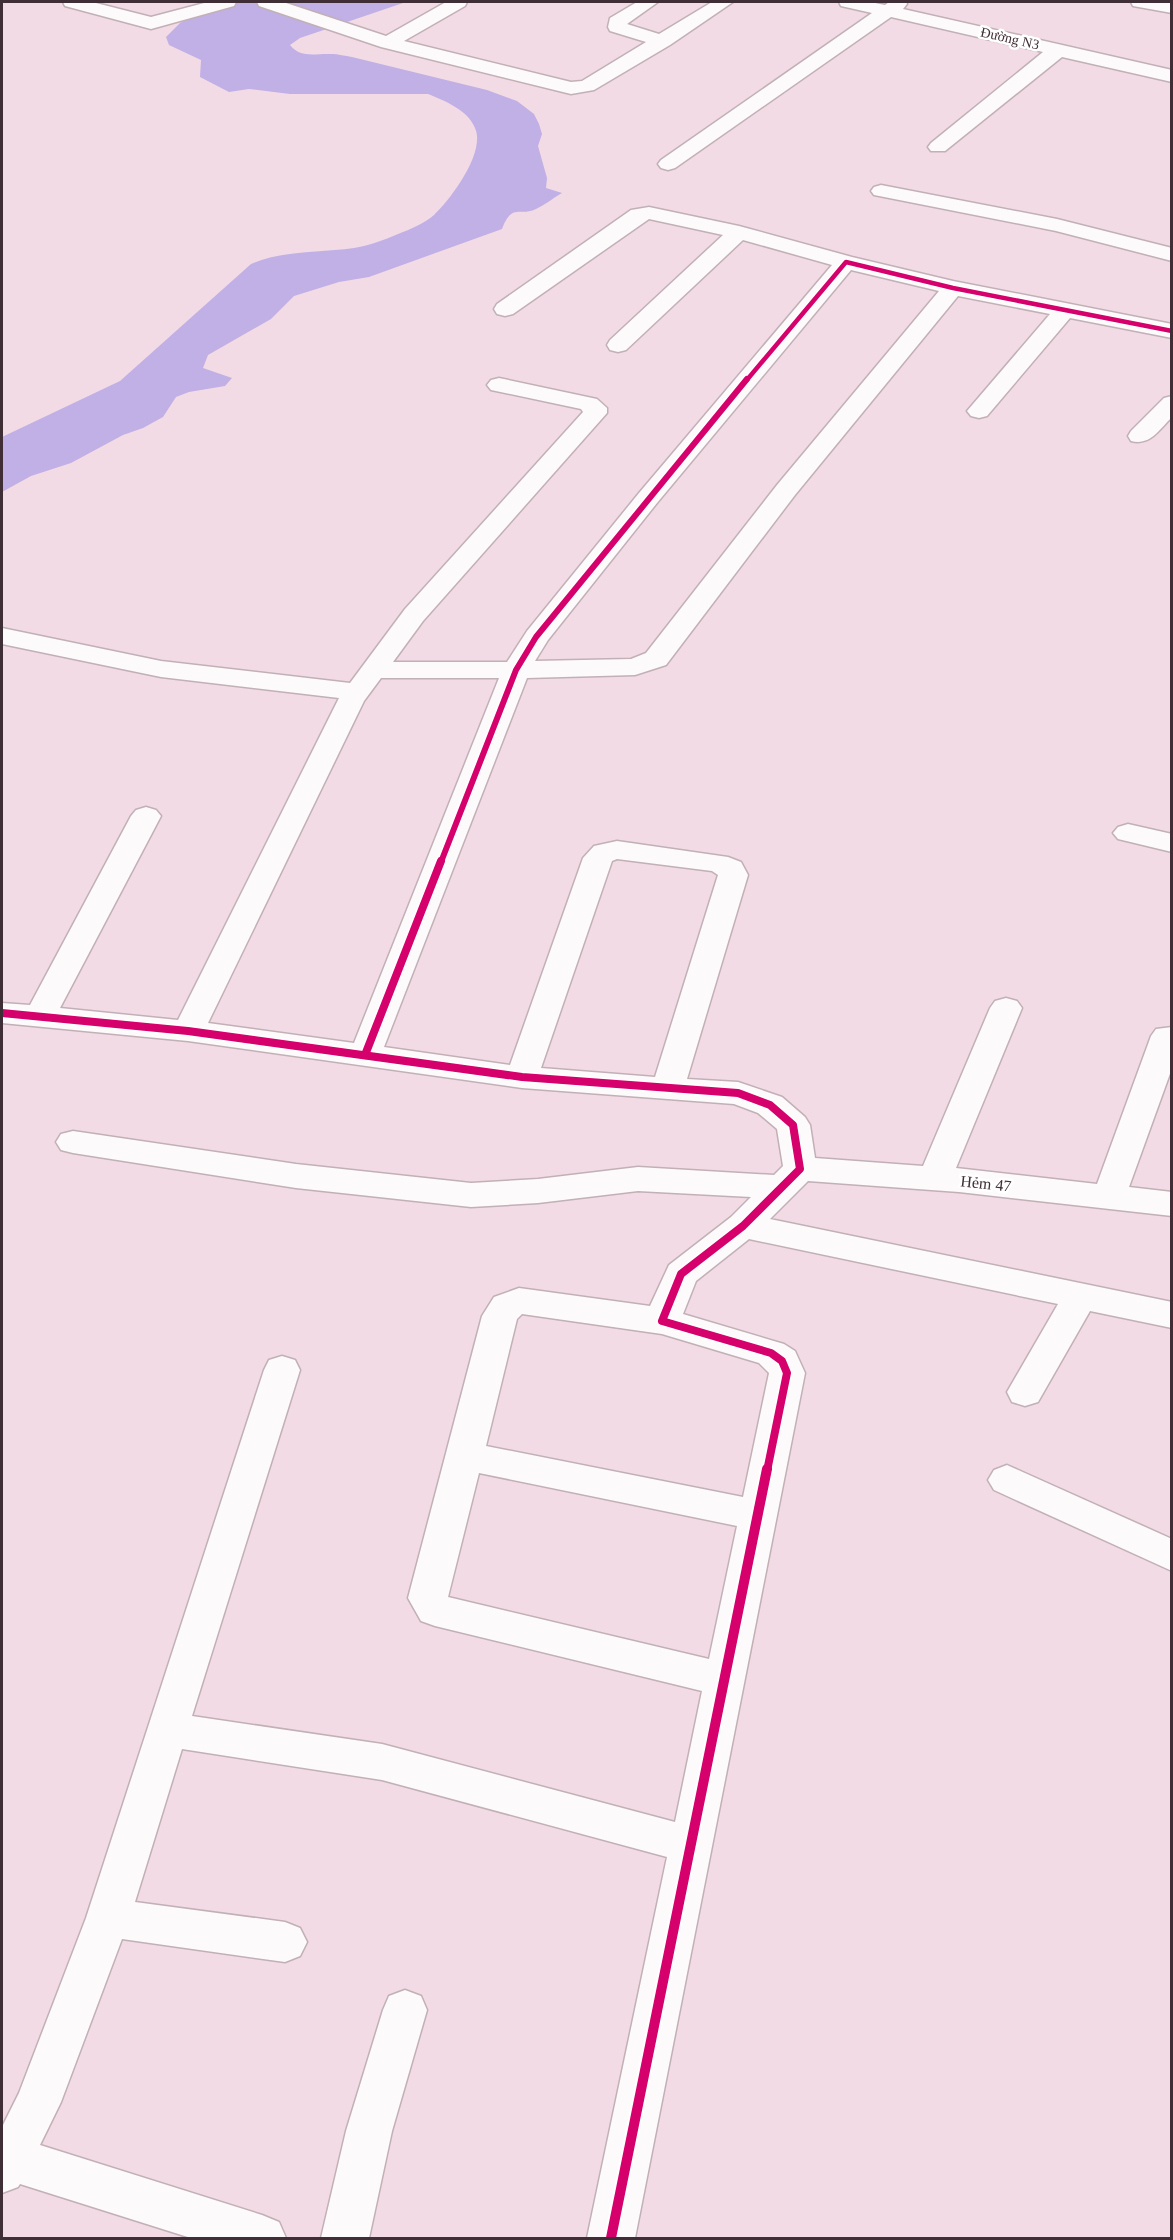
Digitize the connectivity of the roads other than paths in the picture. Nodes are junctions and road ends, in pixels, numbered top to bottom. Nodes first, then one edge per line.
1 (72, 2) edge
2 (227, 2) edge
3 (266, 2) edge
4 (458, 2) edge
5 (649, 2) edge
6 (724, 2) edge
7 (848, 2) edge
8 (1140, 2) edge
9 (895, 6) edge
10 (1172, 8) edge
11 (663, 41) junction
12 (387, 43) junction
13 (1058, 50) junction
14 (1172, 76) edge
15 (938, 147) dead end
16 (668, 164) dead end
17 (881, 191) dead end
18 (739, 232) junction
19 (1172, 255) edge
20 (846, 262) junction
21 (953, 288) junction
22 (505, 309) dead end
23 (1065, 310) junction
24 (1172, 331) edge
25 (618, 345) dead end
26 (499, 384) dead end
27 (1172, 403) edge
28 (979, 411) dead end
29 (1140, 436) dead end
30 (2, 636) edge
31 (516, 670) junction
32 (355, 697) junction
33 (146, 816) dead end
34 (1128, 833) dead end
35 (1172, 843) edge
36 (1006, 1008) dead end
37 (2, 1013) edge
38 (40, 1016) junction
39 (188, 1031) junction
40 (1167, 1036) dead end
41 (365, 1055) junction
42 (522, 1077) junction
43 (668, 1089) junction
44 (74, 1142) dead end
45 (791, 1178) junction
46 (935, 1178) junction
47 (1109, 1197) junction
48 (1172, 1204) edge
49 (743, 1226) junction
50 (1081, 1296) junction
51 (1172, 1315) edge
52 (662, 1322) junction
53 (282, 1370) dead end
54 (1025, 1392) dead end
55 (466, 1456) junction
56 (1007, 1480) dead end
57 (757, 1515) junction
58 (1172, 1556) edge
59 (723, 1679) junction
60 (168, 1730) junction
61 (690, 1845) junction
62 (108, 1918) junction
63 (285, 1942) dead end
64 (405, 2010) dead end
65 (6, 2164) edge
66 (262, 2238) edge
67 (345, 2238) edge
68 (611, 2238) edge

1 - 2 street
3 - 12 street
4 - 12 street
5 - 11 street
6 - 11 street
7 - 9 street, Đường N3
8 - 10 street
9 - 13 street, Đường N3
9 - 16 street
11 - 12 street
13 - 14 street, Đường N3
13 - 15 street
17 - 19 street
18 - 20 street
18 - 22 street
18 - 25 street
20 - 21 street
20 - 31 street
21 - 23 street
21 - 31 street
23 - 24 street
23 - 28 street
26 - 32 street
27 - 29 street
30 - 32 street
31 - 32 street
31 - 41 street
32 - 39 street
33 - 38 street
34 - 35 street
36 - 46 street
37 - 38 street
38 - 39 street
39 - 41 street
40 - 47 street
41 - 42 street
42 - 43 street
42 - 43 street
43 - 45 street
44 - 45 street, Hẻm 47
45 - 46 street, Hẻm 47
45 - 49 street
46 - 47 street, Hẻm 47
47 - 48 street, Hẻm 47
49 - 50 street
49 - 52 street
50 - 51 street
50 - 54 street
52 - 55 street
52 - 57 street
53 - 60 street
55 - 57 street
55 - 59 street
56 - 58 street
57 - 59 street
59 - 61 street
60 - 61 street
60 - 62 street
61 - 68 street
62 - 63 street
62 - 65 street
64 - 67 street
65 - 66 street

